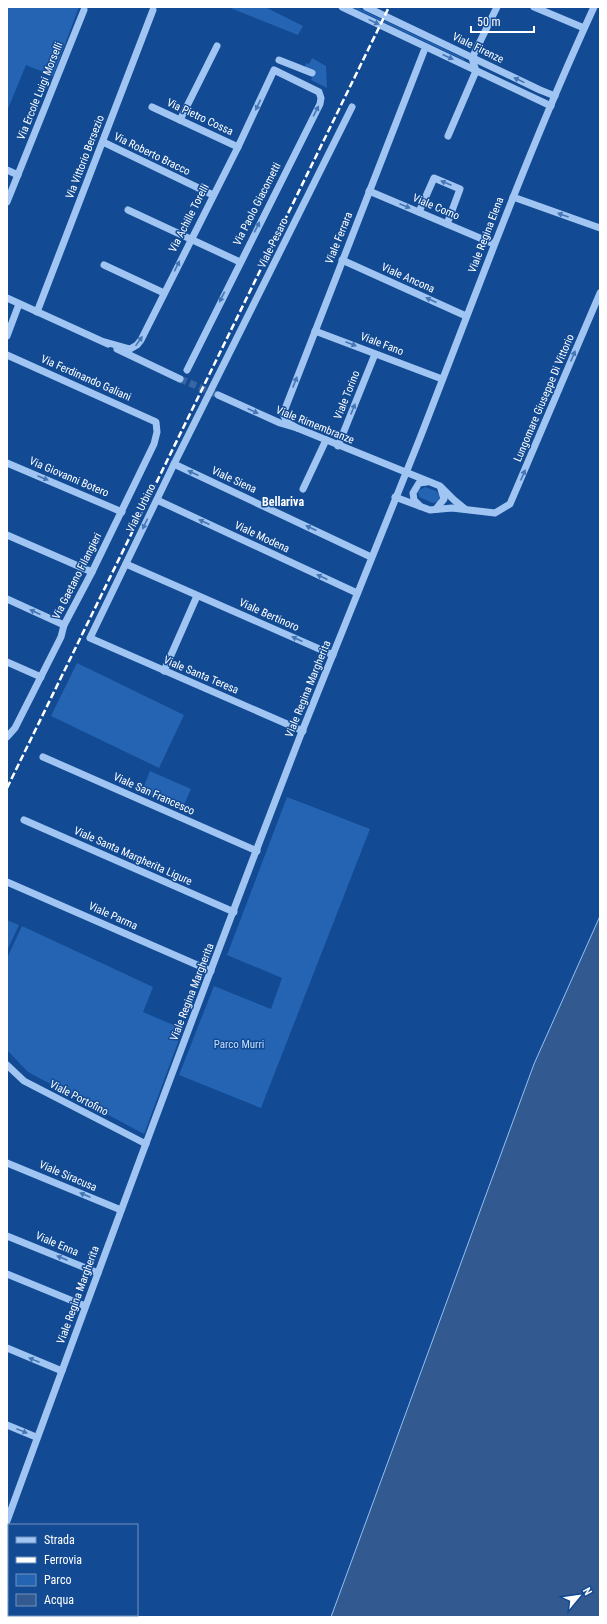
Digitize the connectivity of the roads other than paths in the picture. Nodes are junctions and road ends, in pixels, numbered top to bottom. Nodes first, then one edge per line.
1 (342, 7) edge
2 (366, 7) edge
3 (497, 7) edge
4 (534, 7) edge
5 (594, 7) edge
6 (84, 10) dead end
7 (153, 10) dead end
8 (584, 28) junction
9 (217, 46) dead end
10 (424, 51) dead end
11 (472, 58) junction
12 (279, 60) dead end
13 (303, 69) junction
14 (274, 70) joint
15 (476, 71) junction
16 (312, 73) dead end
17 (298, 81) junction
18 (555, 96) junction
19 (152, 106) dead end
20 (551, 106) junction
21 (352, 107) dead end
22 (180, 120) junction
23 (448, 136) dead end
24 (103, 142) junction
25 (238, 147) junction
26 (7, 170) edge
27 (18, 175) junction
28 (369, 191) junction
29 (213, 195) junction
30 (513, 197) junction
31 (7, 202) edge
32 (128, 210) dead end
33 (419, 212) junction
34 (447, 224) junction
35 (600, 228) edge
36 (190, 240) junction
37 (494, 244) junction
38 (342, 260) junction
39 (240, 262) junction
40 (104, 264) dead end
41 (164, 293) junction
42 (600, 293) edge
43 (7, 298) edge
44 (19, 304) junction
45 (37, 312) junction
46 (466, 316) junction
47 (315, 331) junction
48 (7, 336) edge
49 (105, 342) junction
50 (375, 354) junction
51 (7, 355) edge
52 (187, 370) dead end
53 (180, 379) tunnel mouth
54 (442, 379) junction
55 (212, 389) joint
56 (218, 395) tunnel mouth
57 (156, 422) joint
58 (297, 428) junction
59 (326, 440) junction
60 (338, 446) junction
61 (7, 462) edge
62 (174, 464) junction
63 (405, 473) junction
64 (428, 482) junction
65 (439, 486) junction
66 (303, 489) dead end
67 (395, 497) junction
68 (157, 500) junction
69 (421, 507) junction
70 (436, 510) junction
71 (467, 510) junction
72 (122, 512) junction
73 (7, 535) edge
74 (371, 557) junction
75 (126, 564) junction
76 (92, 572) junction
77 (358, 593) junction
78 (197, 596) junction
79 (7, 599) edge
80 (64, 625) junction
81 (90, 638) joint
82 (333, 655) junction
83 (7, 662) edge
84 (164, 671) junction
85 (41, 677) junction
86 (303, 731) junction
87 (7, 737) edge
88 (43, 757) dead end
89 (24, 820) dead end
90 (257, 851) junction
91 (7, 882) edge
92 (234, 912) junction
93 (211, 971) junction
94 (7, 1065) edge
95 (7, 1075) edge
96 (16, 1075) junction
97 (146, 1144) junction
98 (7, 1163) edge
99 (121, 1210) junction
100 (7, 1236) edge
101 (98, 1273) junction
102 (7, 1274) edge
103 (85, 1306) junction
104 (7, 1348) edge
105 (62, 1371) junction
106 (7, 1425) edge
107 (36, 1437) junction
108 (7, 1521) edge

1 -> 15 street, Viale Firenze
2 - 11 street, Viale Firenze
3 - 11 street
4 - 8 street
5 - 8 street, Viale Regina Elena
6 - 27 street, Via Ercole Luigi Morselli
7 - 24 street, Via Vittorio Bersezio
8 - 18 street, Viale Regina Elena
9 - 22 street
10 - 28 street, Viale Ferrara
11 - 15 street
18 -> 11 street, Viale Firenze
12 - 13 street
13 - 16 street
13 - 17 street
14 - 17 street, Via Paolo Giacometti
14 -> 25 street, Via Achille Torelli
15 - 20 street, Viale Firenze
15 - 23 street, Viale Firenze
39 -> 17 street, Via Paolo Giacometti
18 - 20 street, Viale Regina Elena
19 - 22 street, Via Pietro Cossa
20 - 30 street, Viale Regina Elena
21 - 55 street, Viale Pesaro
22 - 25 street, Via Pietro Cossa
24 - 29 street, Via Roberto Bracco
24 - 45 street, Via Vittorio Bersezio
25 - 29 street, Via Achille Torelli
26 - 27 street
27 - 31 street, Via Ercole Luigi Morselli
28 -> 33 street, Viale Como
28 - 38 street, Viale Ferrara
29 - 36 street, Via Achille Torelli
35 -> 30 street
30 - 37 street, Viale Regina Elena
32 - 36 street
33 - 34 street, Viale Como
34 -> 33 street
34 - 37 street, Viale Como
36 - 39 street
41 -> 36 street, Via Achille Torelli
37 - 46 street, Viale Regina Elena
46 -> 38 street, Viale Ancona
38 - 47 street, Viale Ferrara
39 -> 52 street, Via Paolo Giacometti
40 - 41 street
49 -> 41 street, Via Achille Torelli
71 -> 42 street, Lungomare Giuseppe Di Vittorio
43 - 44 street
44 - 45 street
44 - 48 street
45 - 49 street
46 - 54 street, Viale Regina Elena
47 -> 50 street, Viale Fano
58 -> 47 street, Viale Ferrara
49 - 53 street
50 - 54 street, Viale Fano
60 -> 50 street, Viale Torino
51 - 57 street, Via Ferdinando Galiani
54 - 63 street, Viale Regina Elena
55 - 62 street, Viale Urbino
56 -> 58 street, Viale Rimembranze
57 - 72 street, Via Gaetano Filangieri
58 - 59 street, Viale Rimembranze
59 - 60 street, Viale Rimembranze
59 - 66 street
60 - 63 street, Viale Rimembranze
61 -> 72 street, Via Giovanni Botero
62 - 68 street, Viale Urbino
74 -> 62 street, Viale Siena
63 - 64 street, Viale Rimembranze
63 - 67 street, Viale Regina Margherita
64 - 65 street
64 - 69 street
65 - 70 street
65 - 71 street
67 - 69 street
67 - 74 street, Viale Regina Margherita
68 -> 75 street, Viale Urbino
77 -> 68 street, Viale Modena
69 - 70 street
70 - 71 street
72 - 76 street, Via Gaetano Filangieri
73 - 76 street
74 - 77 street, Viale Regina Margherita
75 - 78 street, Viale Bertinoro
75 - 81 street, Viale Urbino
76 - 80 street, Via Gaetano Filangieri
77 - 82 street, Viale Regina Margherita
82 -> 78 street, Viale Bertinoro
78 - 84 street
80 -> 79 street
80 - 85 street, Via Gaetano Filangieri
81 - 84 street, Viale Santa Teresa
82 - 86 street, Viale Regina Margherita
83 - 85 street
84 - 86 street, Viale Santa Teresa
85 - 87 street, Via Gaetano Filangieri
86 - 90 street, Viale Regina Margherita
88 - 90 street, Viale San Francesco
89 - 92 street, Viale Santa Margherita Ligure
90 - 92 street, Viale Regina Margherita
91 - 93 street, Viale Parma
92 - 93 street, Viale Regina Margherita
93 - 97 street, Viale Regina Margherita
94 - 96 street, Viale Portofino
95 - 96 street
96 - 97 street, Viale Portofino
97 - 99 street, Viale Regina Margherita
99 -> 98 street, Viale Siracusa
99 - 101 street, Viale Regina Margherita
101 -> 100 street, Viale Enna
101 - 103 street, Viale Regina Margherita
102 - 103 street
103 - 105 street, Viale Regina Margherita
105 -> 104 street
105 - 107 street, Viale Regina Margherita
106 -> 107 street
107 - 108 street, Viale Regina Margherita

